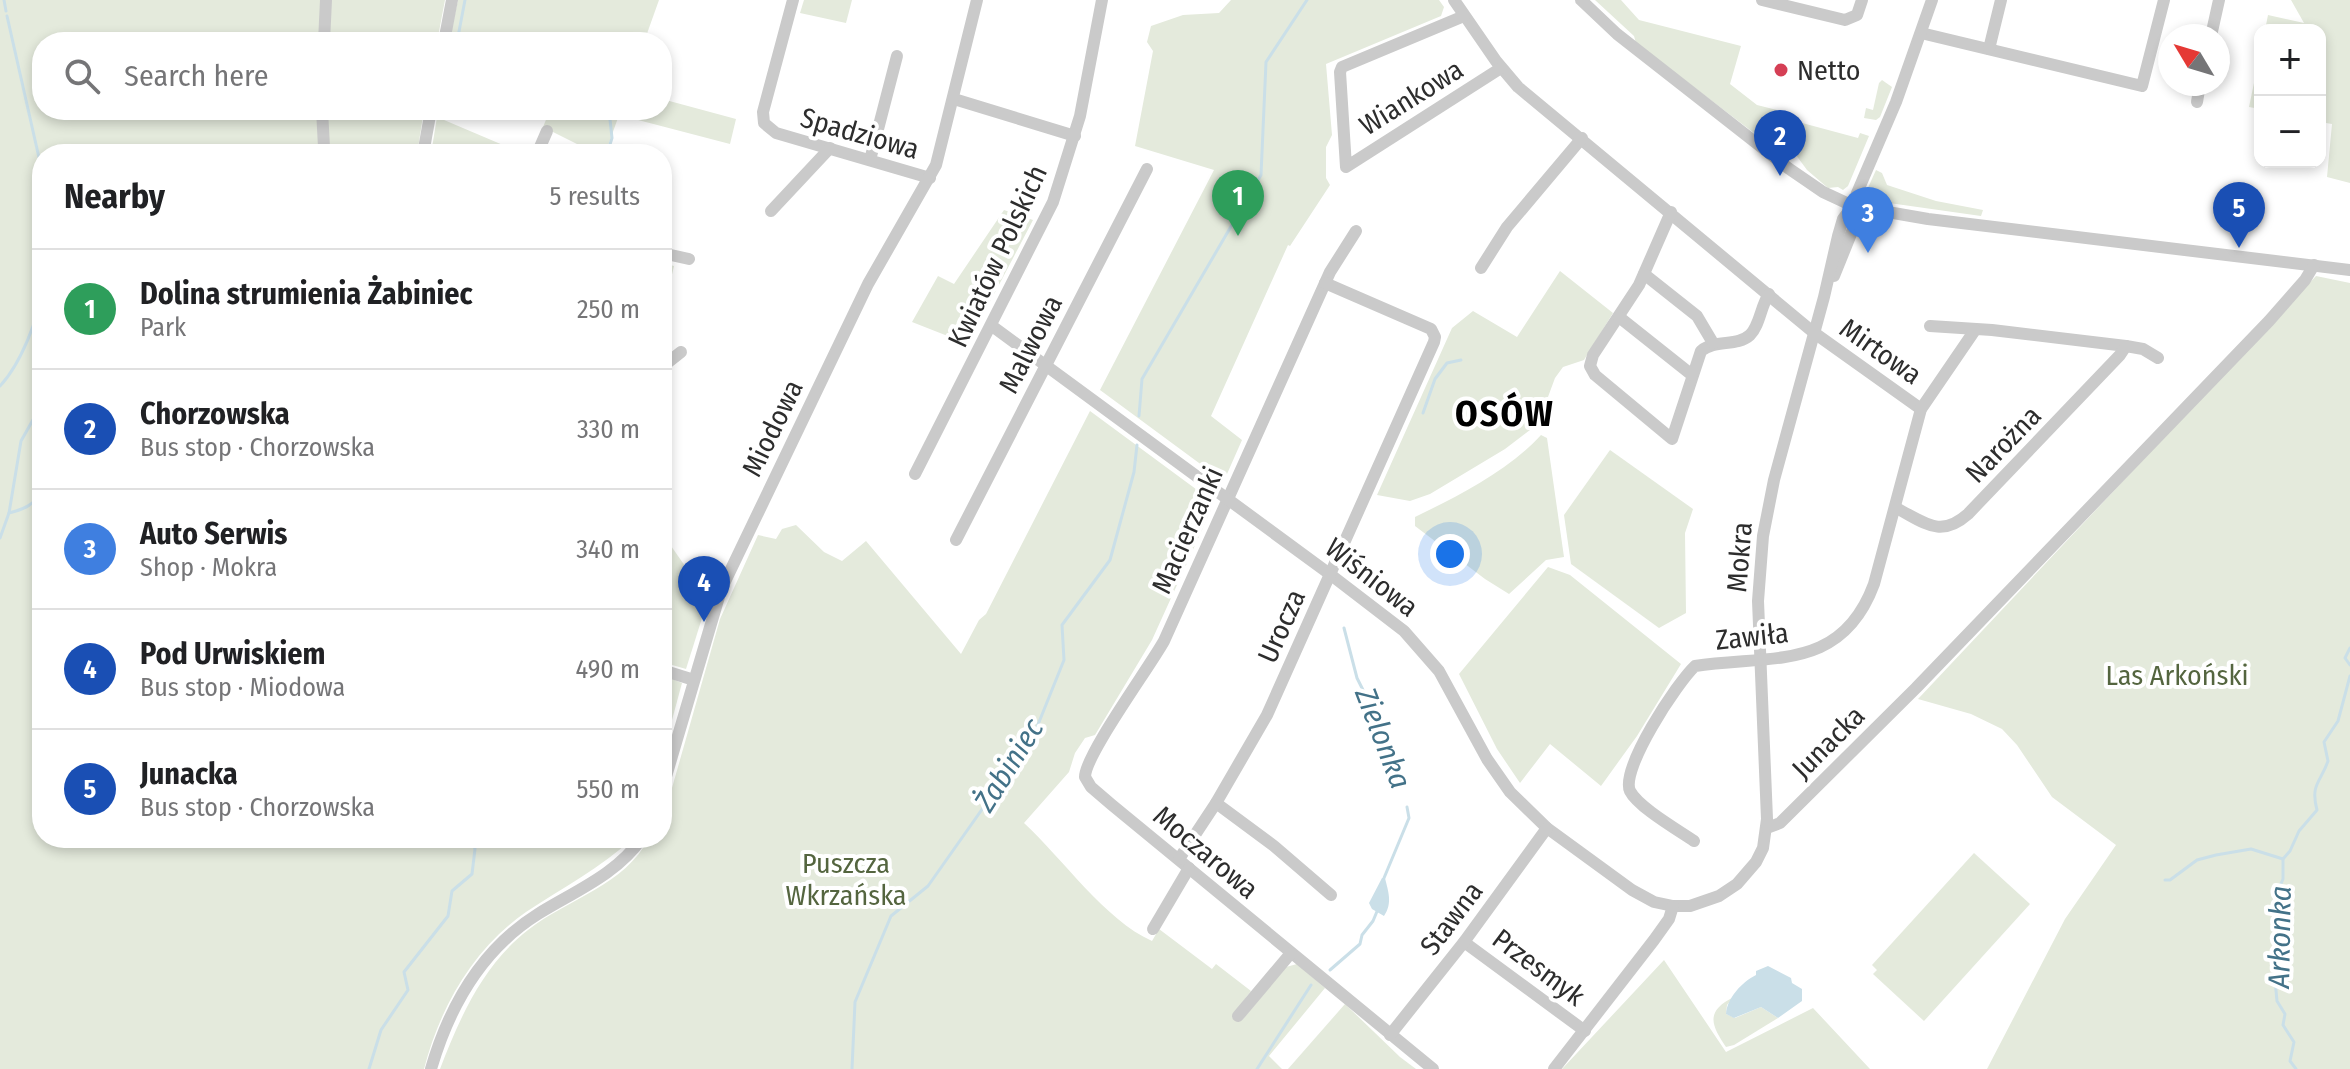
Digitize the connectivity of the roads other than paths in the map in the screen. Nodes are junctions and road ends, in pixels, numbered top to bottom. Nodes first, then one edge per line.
1 (326, 0) edge
2 (452, 0) edge
3 (793, 0) edge
4 (977, 0) edge
5 (1102, 0) edge
6 (1454, 0) edge
7 (1581, 0) edge
8 (1762, 0) edge
9 (1862, 0) edge
10 (1932, 0) edge
11 (2001, 0) edge
12 (2164, 0) edge
13 (2219, 0) edge
14 (1464, 16) junction
15 (2214, 24) edge
16 (324, 32) edge
17 (446, 32) edge
18 (1921, 33) junction
19 (1989, 49) junction
20 (897, 56) dead end
21 (1501, 68) junction
22 (2198, 96) edge
23 (954, 99) junction
24 (2197, 102) dead end
25 (323, 120) edge
26 (429, 120) edge
27 (547, 131) dead end
28 (1075, 136) junction
29 (1582, 138) junction
30 (324, 144) edge
31 (425, 144) edge
32 (541, 144) edge
33 (830, 148) junction
34 (870, 160) junction
35 (1346, 167) junction
36 (1147, 169) dead end
37 (1335, 175) dead end
38 (930, 178) junction
39 (1853, 206) junction
40 (771, 211) dead end
41 (1671, 212) junction
42 (1356, 231) dead end
43 (672, 255) edge
44 (689, 259) dead end
45 (2314, 265) junction
46 (1481, 268) dead end
47 (2350, 270) edge
48 (1644, 274) junction
49 (1325, 283) junction
50 (1769, 294) junction
51 (1619, 317) junction
52 (992, 326) junction
53 (1930, 326) dead end
54 (1975, 330) junction
55 (1813, 332) junction
56 (1713, 343) junction
57 (2126, 346) junction
58 (681, 352) dead end
59 (2158, 358) dead end
60 (672, 359) edge
61 (1047, 365) junction
62 (1692, 375) junction
63 (1921, 409) junction
64 (915, 474) dead end
65 (1226, 498) junction
66 (1896, 508) junction
67 (956, 540) dead end
68 (1331, 575) junction
69 (1761, 661) junction
70 (672, 673) edge
71 (694, 680) junction
72 (672, 756) edge
73 (1091, 787) joint
74 (1216, 803) junction
75 (1547, 828) junction
76 (1767, 828) junction
77 (1694, 841) dead end
78 (633, 848) edge
79 (1184, 864) junction
80 (1331, 895) dead end
81 (1673, 906) junction
82 (1153, 929) dead end
83 (1464, 942) junction
84 (1291, 953) junction
85 (1238, 1016) dead end
86 (1585, 1031) junction
87 (1390, 1035) junction
88 (431, 1069) edge
89 (1433, 1069) edge
90 (1554, 1069) edge

1 - 16 street
2 - 17 street
3 - 33 street, Spadziowa
4 - 23 street, Miodowa
5 - 28 street, Kwiatów Polskich
6 - 14 street, Mirtowa
7 - 39 street
8 - 9 street
10 - 18 street, Mokra
11 - 19 street
12 - 19 street
13 - 15 street
14 - 21 street, Mirtowa
14 - 35 street, Wiankowa
18 - 19 street
18 - 39 street, Mokra
20 - 34 street
21 - 29 street, Mirtowa
21 - 35 street, Wiankowa
22 - 24 street
23 - 28 street
23 - 38 street, Miodowa
25 - 30 street
26 - 31 street
27 - 32 street
28 - 52 street, Kwiatów Polskich
29 - 41 street, Mirtowa
29 - 46 street
33 - 34 street, Spadziowa
33 - 40 street
34 - 38 street, Spadziowa
35 - 37 street, Wiankowa
36 - 61 street, Malwowa
38 - 71 street, Miodowa
39 - 45 street
39 - 55 street, Mokra
41 - 48 street
41 - 50 street, Mirtowa
42 - 49 street, Macierzanki
43 - 44 street
45 - 47 street
45 - 76 street, Junacka
48 - 51 street
48 - 56 street
49 - 65 street, Macierzanki
49 - 68 street, Urocza
50 - 55 street, Mirtowa
50 - 56 street
51 - 62 street
51 - 62 street
52 - 61 street, Wiśniowa
52 - 64 street, Kwiatów Polskich
53 - 54 street
54 - 57 street
54 - 63 street, Zawiła
55 - 63 street, Mirtowa
55 - 69 street, Mokra
56 - 62 street
57 - 59 street
57 - 66 street, Narożna
58 - 60 street
61 - 65 street, Wiśniowa
61 - 67 street, Malwowa
63 - 66 street, Zawiła
65 - 68 street, Wiśniowa
65 - 73 street, Macierzanki
66 - 69 street, Zawiła
68 - 74 street, Urocza
68 - 75 street, Wiśniowa
69 - 76 street, Mokra
69 - 77 street, Zawiła
70 - 71 street
71 - 72 street, Miodowa
73 - 79 street, Moczarowa
74 - 79 street, Urocza
74 - 80 street
75 - 81 street, Wiśniowa
75 - 83 street, Stawna
76 - 81 street
78 - 88 street
79 - 82 street, Urocza
79 - 84 street, Moczarowa
81 - 86 street
83 - 86 street, Przesmyk
83 - 87 street, Stawna
84 - 85 street
84 - 87 street, Moczarowa
86 - 90 street
87 - 89 street, Moczarowa

